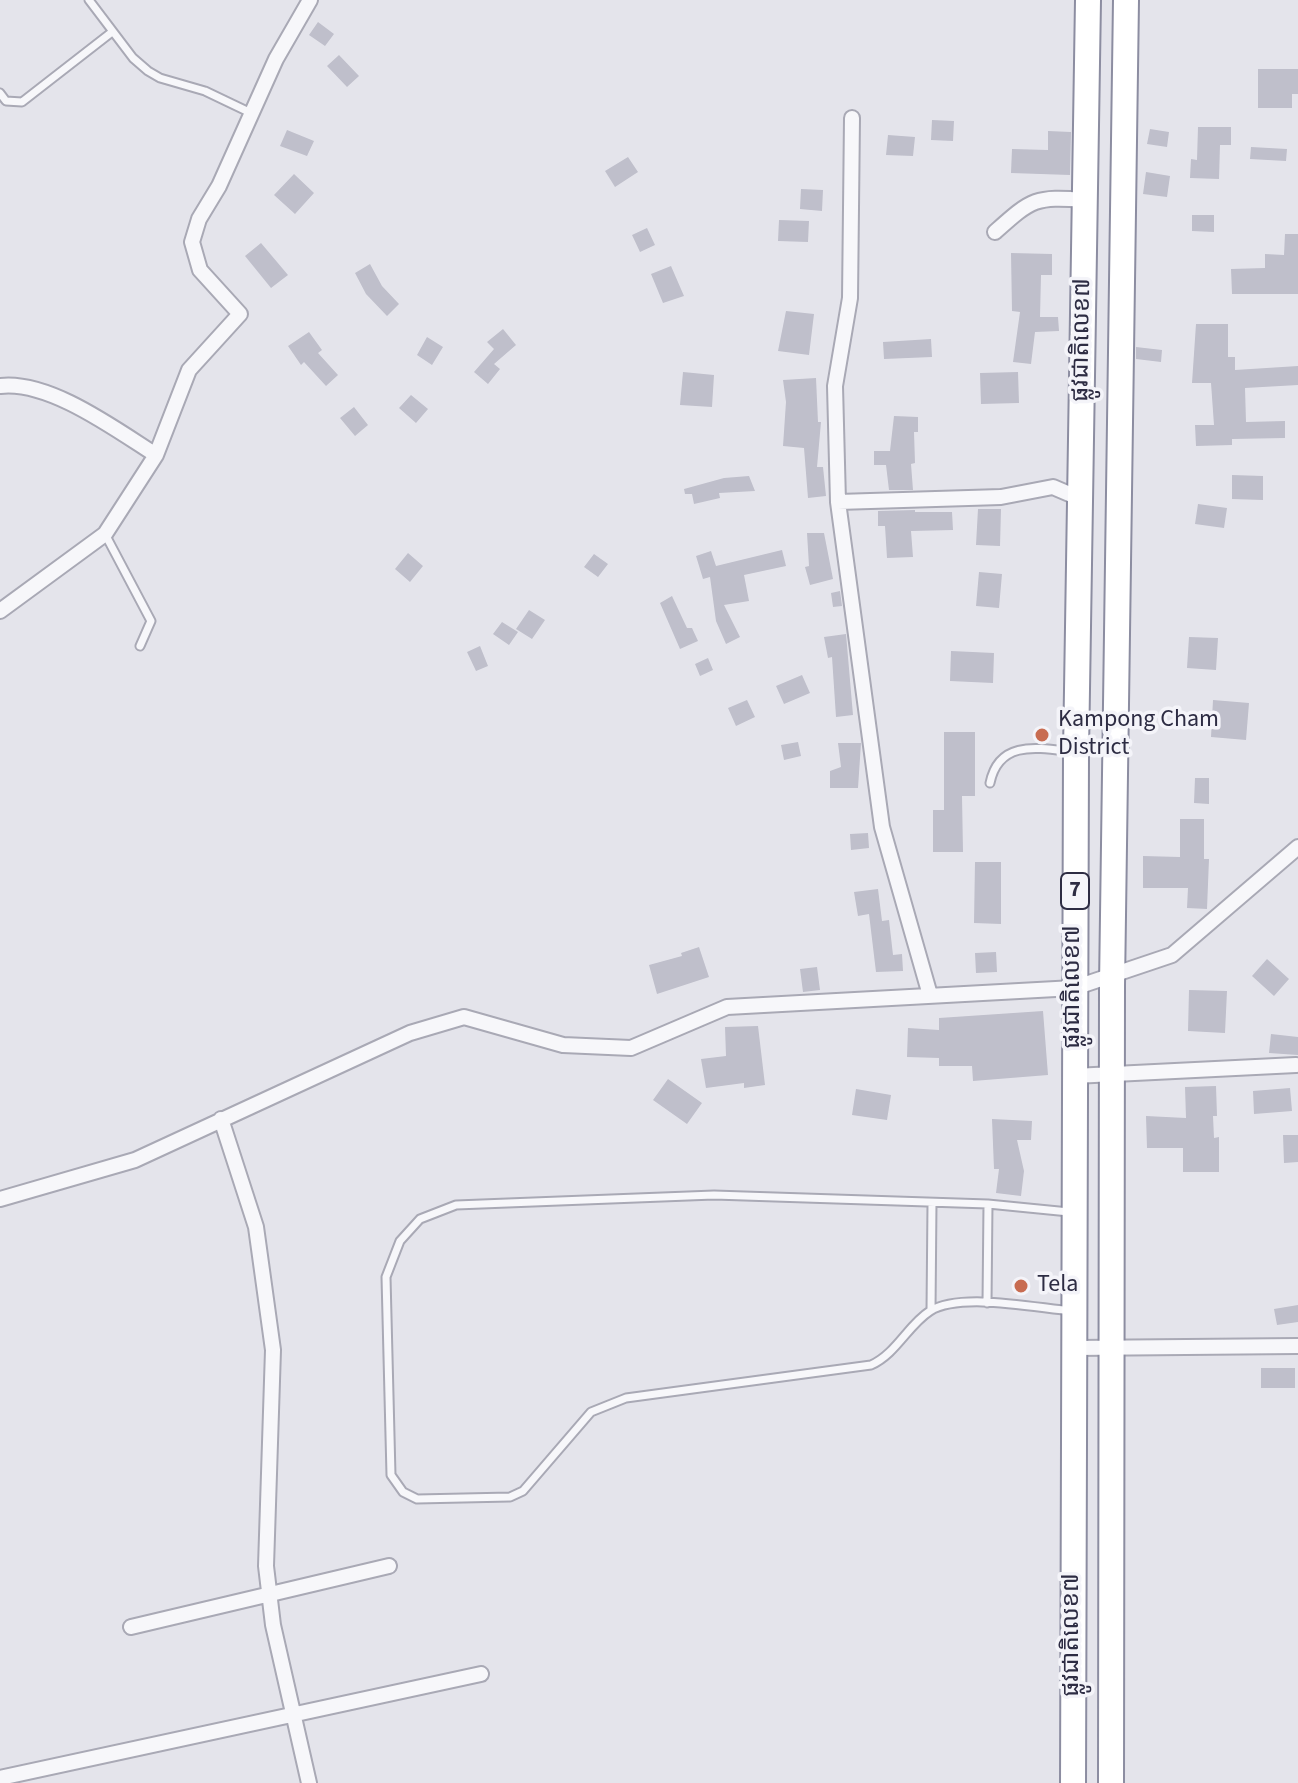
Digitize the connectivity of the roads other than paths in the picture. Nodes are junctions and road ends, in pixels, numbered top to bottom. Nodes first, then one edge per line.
1 (89, 0) edge
2 (310, 0) edge
3 (1088, 0) edge
4 (1126, 0) edge
5 (112, 32) junction
6 (0, 93) edge
7 (253, 114) junction
8 (852, 118) dead end
9 (1085, 200) junction
10 (995, 232) dead end
11 (0, 386) edge
12 (156, 455) junction
13 (1081, 499) junction
14 (838, 502) junction
15 (105, 534) junction
16 (0, 611) edge
17 (140, 646) dead end
18 (1076, 752) junction
19 (990, 783) dead end
20 (1298, 847) edge
21 (1074, 988) junction
22 (930, 995) junction
23 (1296, 1065) dead end
24 (1074, 1076) junction
25 (221, 1119) junction
26 (0, 1199) edge
27 (932, 1203) junction
28 (988, 1204) junction
29 (1075, 1212) junction
30 (987, 1303) junction
31 (931, 1310) junction
32 (1074, 1311) junction
33 (1298, 1346) edge
34 (1074, 1348) junction
35 (389, 1566) dead end
36 (269, 1595) junction
37 (131, 1627) dead end
38 (481, 1674) dead end
39 (294, 1716) junction
40 (0, 1778) edge
41 (309, 1783) edge
42 (1073, 1783) edge
43 (1111, 1783) edge

1 - 5 lane
2 - 7 street
3 - 9 highway, ផ្លូវជាតិលេខ៧ / 7
4 - 43 highway, ផ្លូវជាតិលេខ៧ / 7
5 - 6 lane
5 - 7 lane
7 - 12 street
8 - 14 street
9 - 10 street
9 - 13 highway, ផ្លូវជាតិលេខ៧ / 7
11 - 12 street
12 - 15 street
13 - 14 street
13 - 18 highway, ផ្លូវជាតិលេខ៧ / 7
14 - 22 street
15 - 16 street
15 - 17 lane
18 - 19 lane
18 - 21 highway, ផ្លូវជាតិលេខ៧ / 7
20 - 21 street
21 - 22 street
21 - 24 highway, ផ្លូវជាតិលេខ៧ / 7
22 - 25 street
23 - 24 street
24 - 29 highway, ផ្លូវជាតិលេខ៧ / 7
25 - 26 street
25 - 36 street
27 - 28 lane
27 - 31 lane
27 - 31 lane
28 - 29 lane
28 - 30 lane
29 - 32 highway, ផ្លូវជាតិលេខ៧ / 7
30 - 31 lane
30 - 32 lane
32 - 34 highway, ផ្លូវជាតិលេខ៧ / 7
33 - 34 street
34 - 42 highway, ផ្លូវជាតិលេខ៧ / 7
35 - 36 street
36 - 37 street
36 - 39 street
38 - 39 street
39 - 40 street
39 - 41 street

